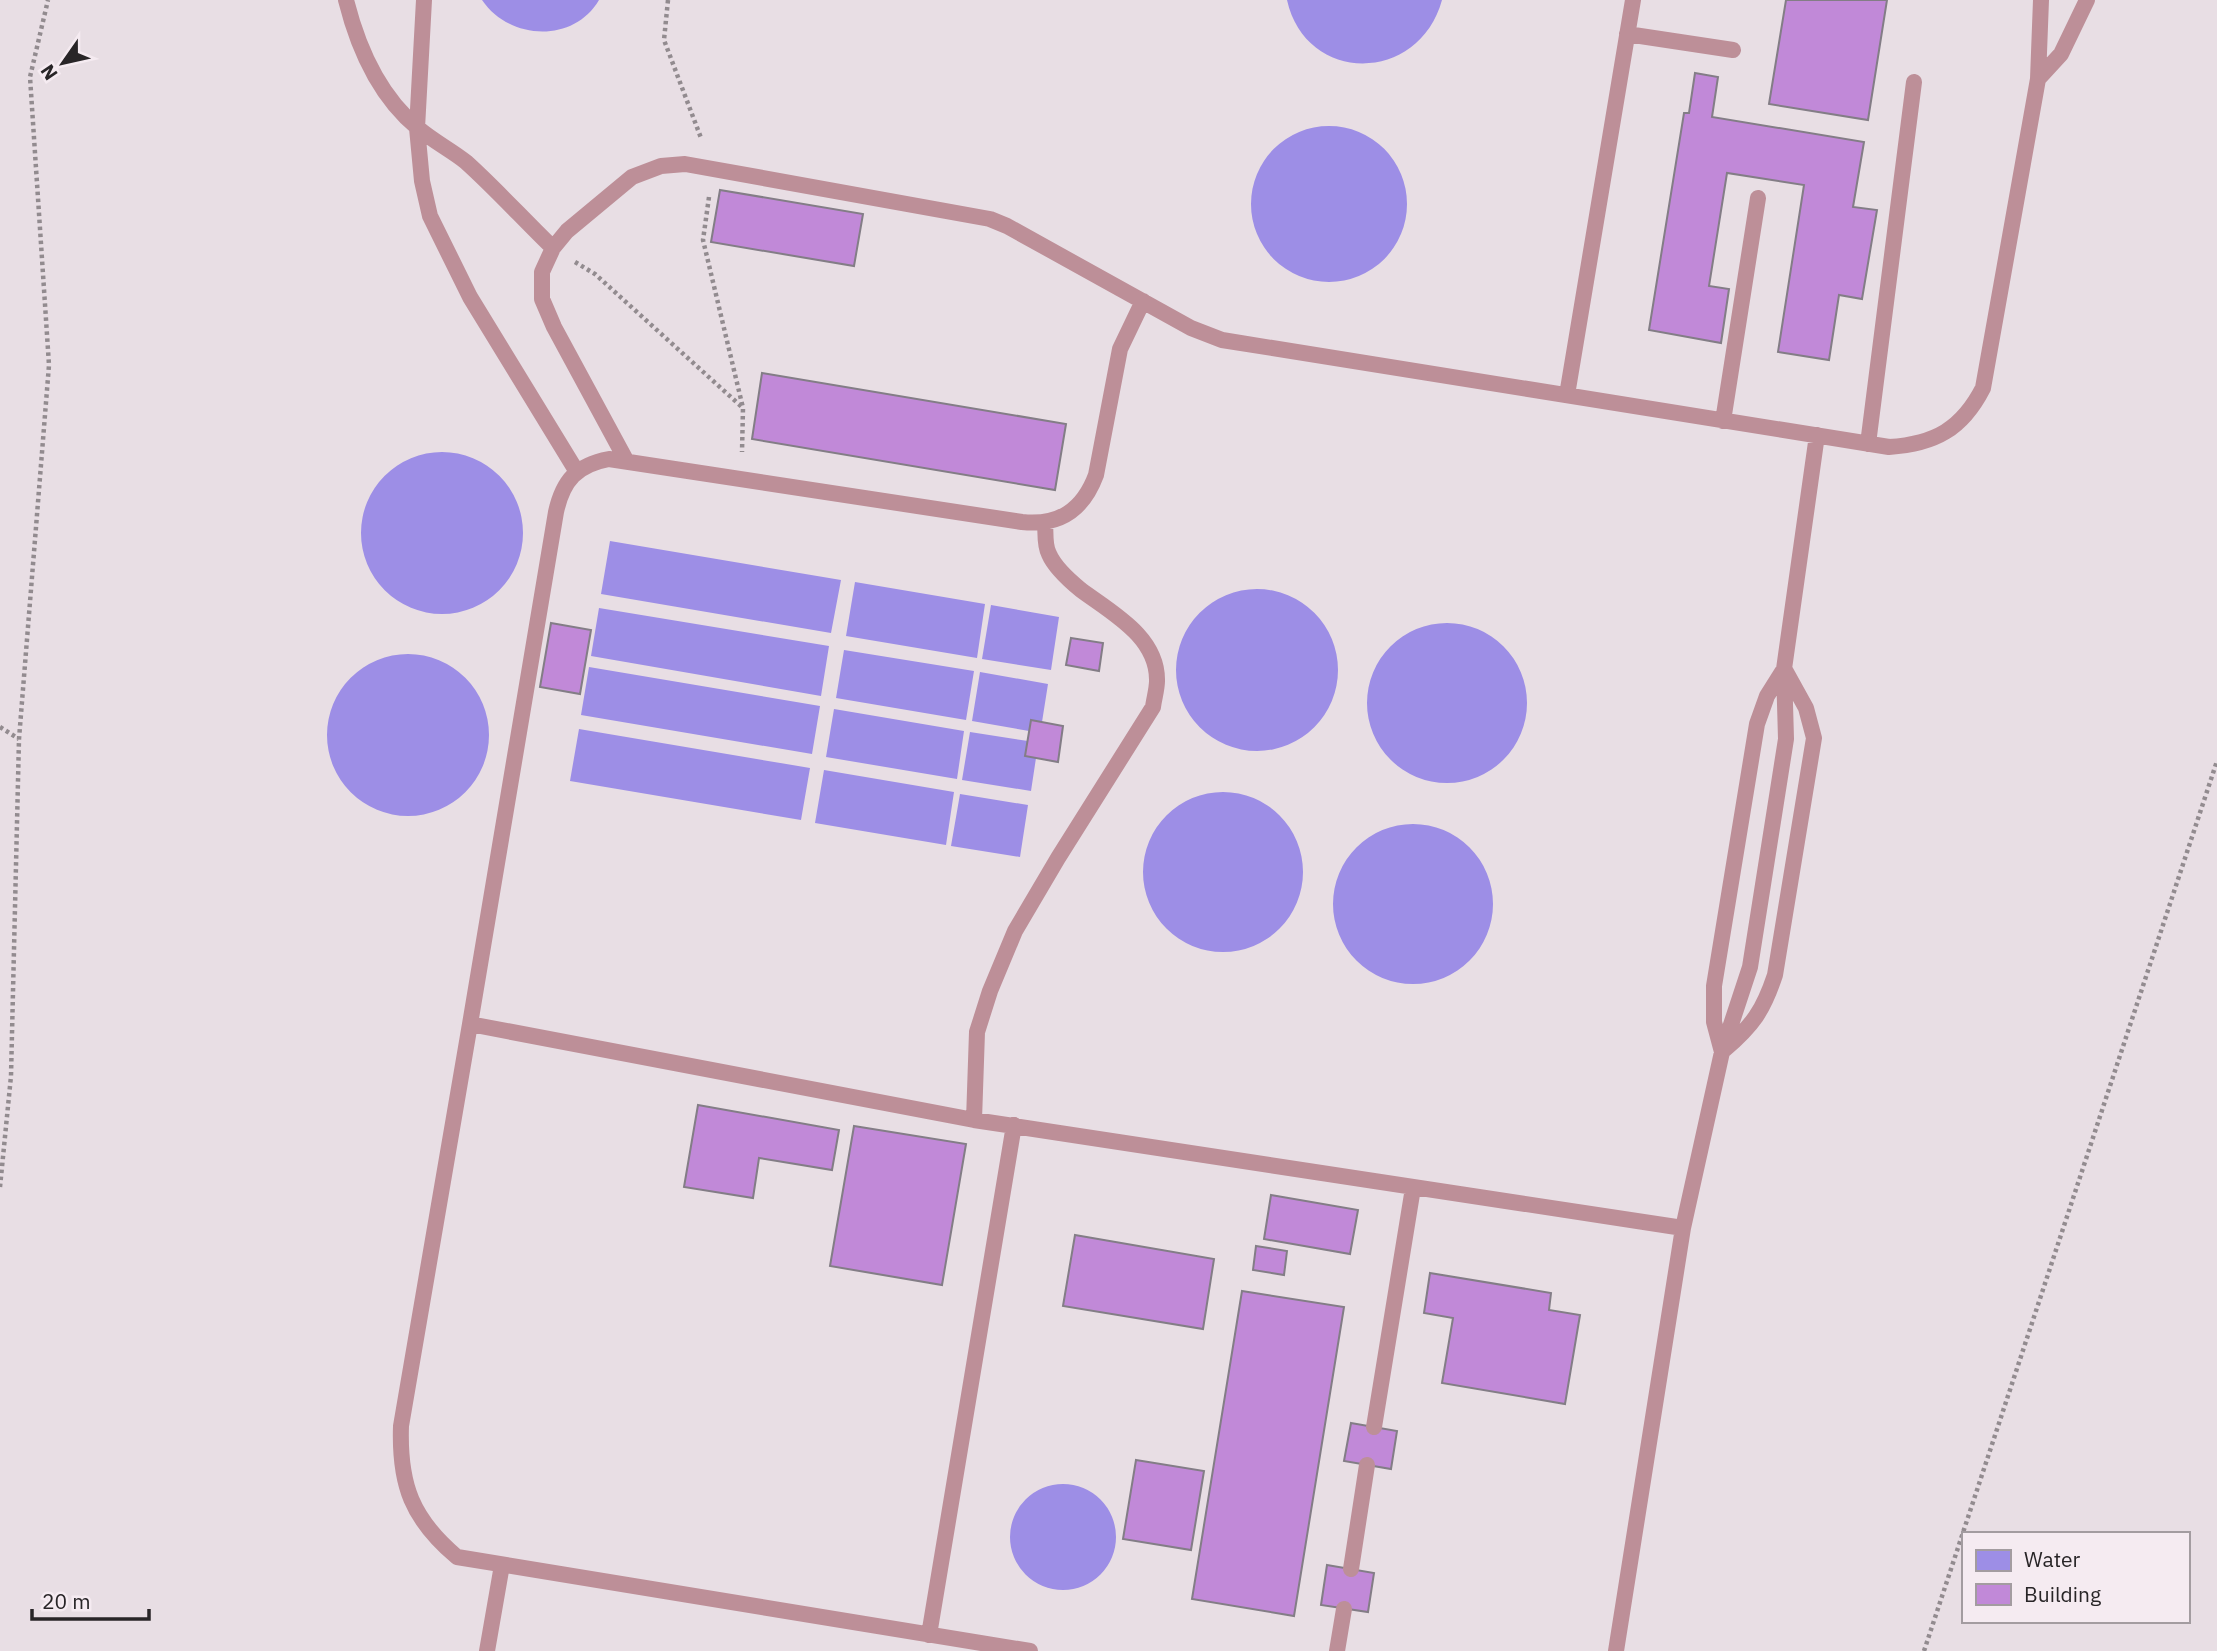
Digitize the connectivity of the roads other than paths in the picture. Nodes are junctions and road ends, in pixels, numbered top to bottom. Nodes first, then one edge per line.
1 (346, 0) edge
2 (424, 0) edge
3 (1633, 0) edge
4 (2041, 0) edge
5 (2087, 0) edge
6 (1628, 34) junction
7 (1733, 50) dead end
8 (2038, 79) junction
9 (1914, 82) dead end
10 (417, 128) junction
11 (1758, 198) dead end
12 (554, 248) junction
13 (1143, 301) junction
14 (1567, 395) junction
15 (1723, 421) junction
16 (1817, 435) junction
17 (1868, 443) junction
18 (626, 460) junction
19 (577, 472) junction
20 (1045, 522) junction
21 (1784, 669) junction
22 (470, 1024) junction
23 (1722, 1052) junction
24 (974, 1119) junction
25 (1014, 1125) junction
26 (1413, 1188) junction
27 (1684, 1228) junction
28 (1374, 1427) dead end
29 (1367, 1465) dead end
30 (502, 1565) junction
31 (1351, 1569) dead end
32 (1344, 1609) dead end
33 (929, 1634) junction
34 (984, 1647) edge
35 (487, 1651) edge
36 (1030, 1651) edge
37 (1337, 1651) edge
38 (1616, 1651) edge

1 - 10 lane
2 - 10 lane
3 - 6 lane
4 - 8 lane
5 - 8 lane
6 - 7 lane
6 - 14 lane
8 - 17 lane
9 - 17 lane
10 - 12 lane
10 - 19 lane
11 - 15 lane
12 - 13 lane
12 - 18 lane
13 - 14 lane
13 - 20 lane
14 - 15 lane
15 - 16 lane
16 - 17 lane
16 - 21 lane
18 - 19 lane
18 - 20 lane
19 - 22 lane
20 - 24 lane
21 - 23 lane
21 - 23 lane
21 - 23 lane
22 - 24 lane
22 - 30 lane
23 - 27 lane
24 - 25 lane
25 - 26 lane
25 - 33 lane
26 - 27 lane
26 - 28 lane
27 - 38 lane
29 - 31 lane
30 - 33 lane
30 - 35 lane
32 - 37 lane
33 - 34 lane
34 - 36 lane

